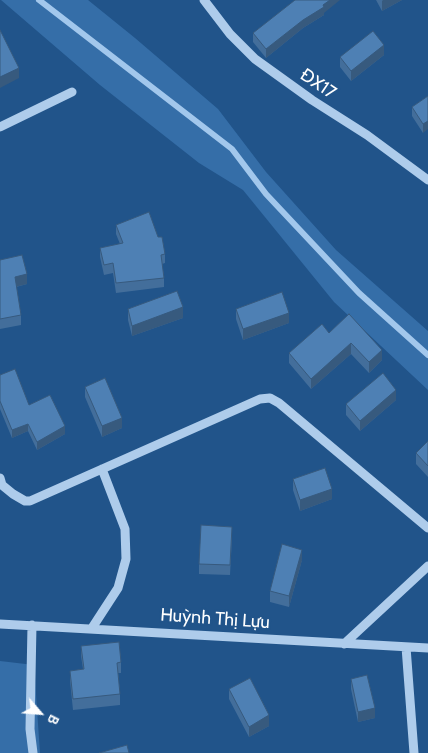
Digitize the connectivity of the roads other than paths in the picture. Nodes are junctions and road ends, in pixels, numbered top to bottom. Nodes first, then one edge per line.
1 (204, 0) edge
2 (72, 92) dead end
3 (0, 128) edge
4 (428, 180) edge
5 (102, 469) junction
6 (0, 478) edge
7 (428, 528) edge
8 (428, 566) edge
9 (0, 624) edge
10 (32, 625) junction
11 (92, 628) junction
12 (344, 644) junction
13 (406, 647) junction
14 (428, 648) edge
15 (33, 753) edge
16 (414, 753) edge

1 - 4 street, ĐX17
2 - 3 street
5 - 6 street
5 - 7 street
5 - 11 street
8 - 12 street
9 - 10 street, Huỳnh Thị Lựu
10 - 11 street, Huỳnh Thị Lựu
10 - 15 street
11 - 12 street, Huỳnh Thị Lựu
12 - 13 street, Huỳnh Thị Lựu
13 - 14 street, Huỳnh Thị Lựu
13 - 16 street

